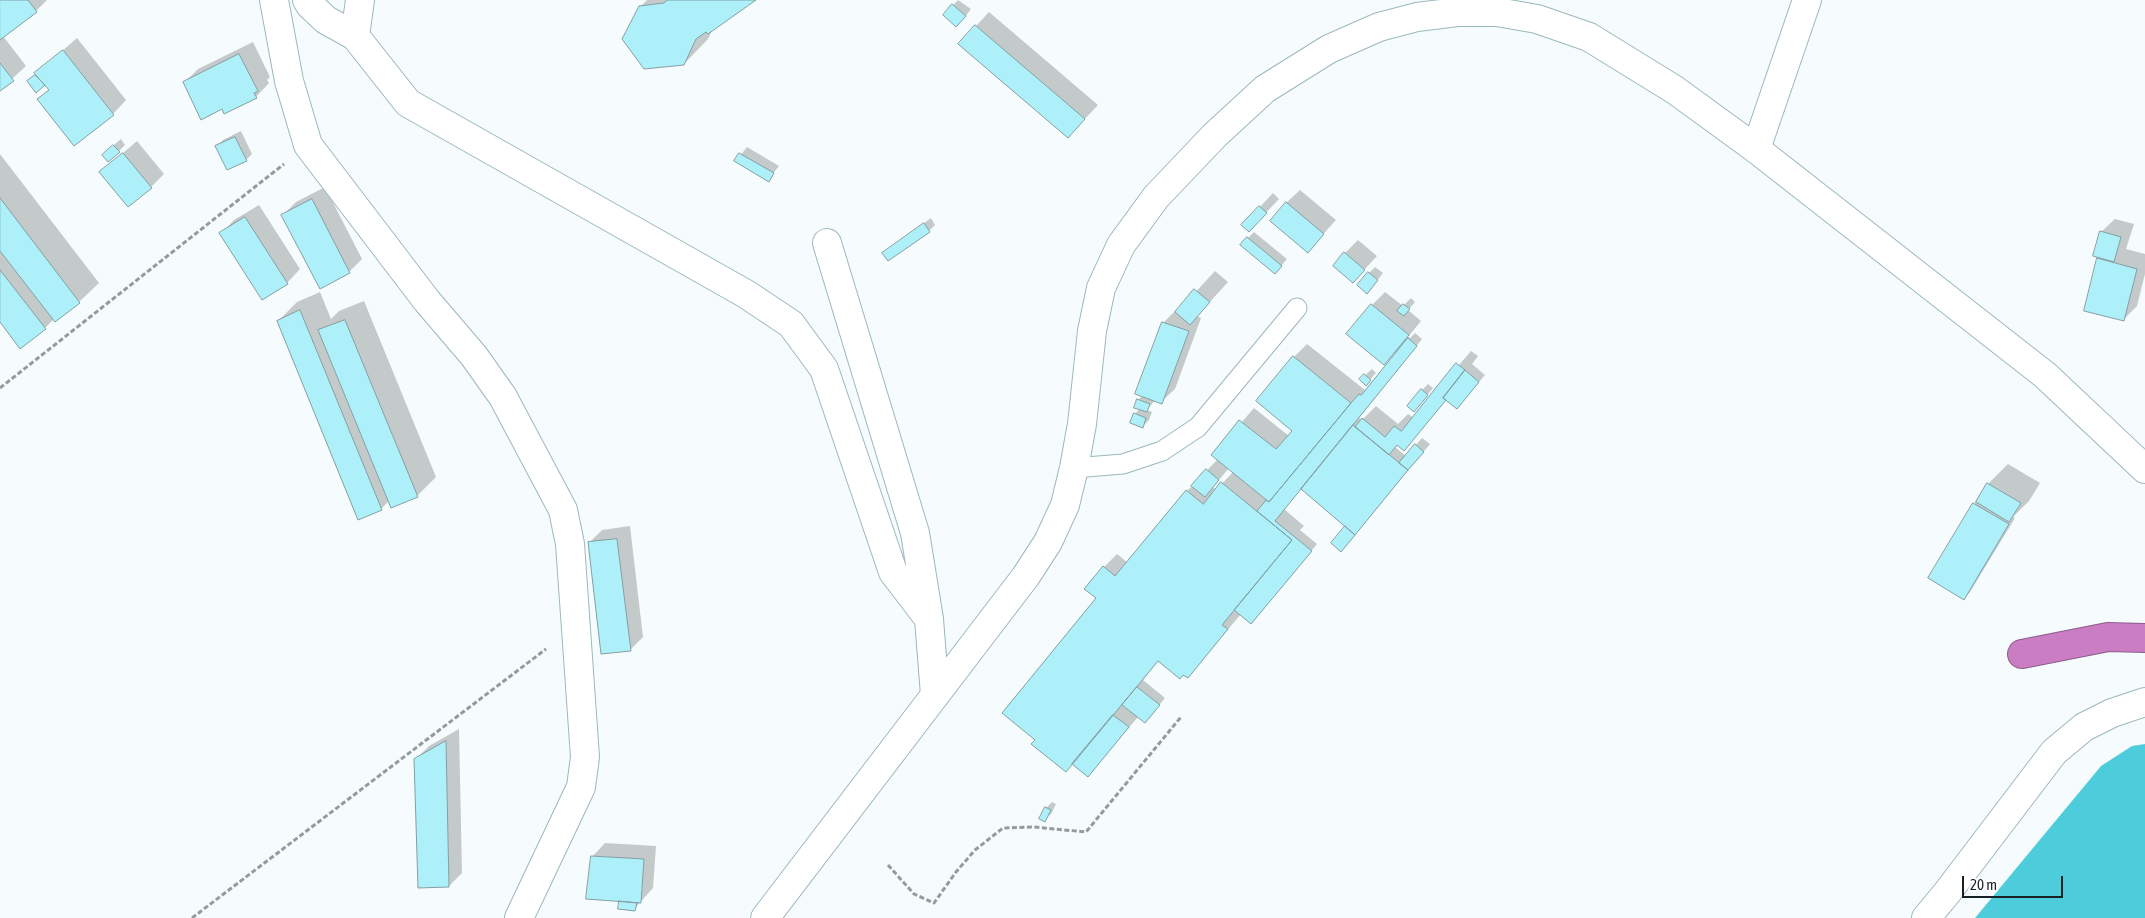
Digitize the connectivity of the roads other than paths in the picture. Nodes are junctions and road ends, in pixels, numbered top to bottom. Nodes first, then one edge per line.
1 (274, 0) edge
2 (307, 0) edge
3 (360, 0) edge
4 (1807, 0) edge
5 (354, 36) junction
6 (1756, 149) junction
7 (828, 243) dead end
8 (1297, 308) dead end
9 (1074, 468) junction
10 (2145, 470) edge
11 (929, 619) junction
12 (2145, 638) edge
13 (2022, 654) dead end
14 (935, 695) junction
15 (2145, 702) edge
16 (519, 918) edge
17 (765, 918) edge
18 (1926, 918) edge

1 - 16 street
2 - 5 street
3 - 5 street
4 - 6 street
5 - 11 street
6 - 9 street
6 - 10 street
7 - 11 street
8 - 9 lane
9 - 14 street
11 - 14 street
12 - 13 highway
14 - 17 street
15 - 18 street

